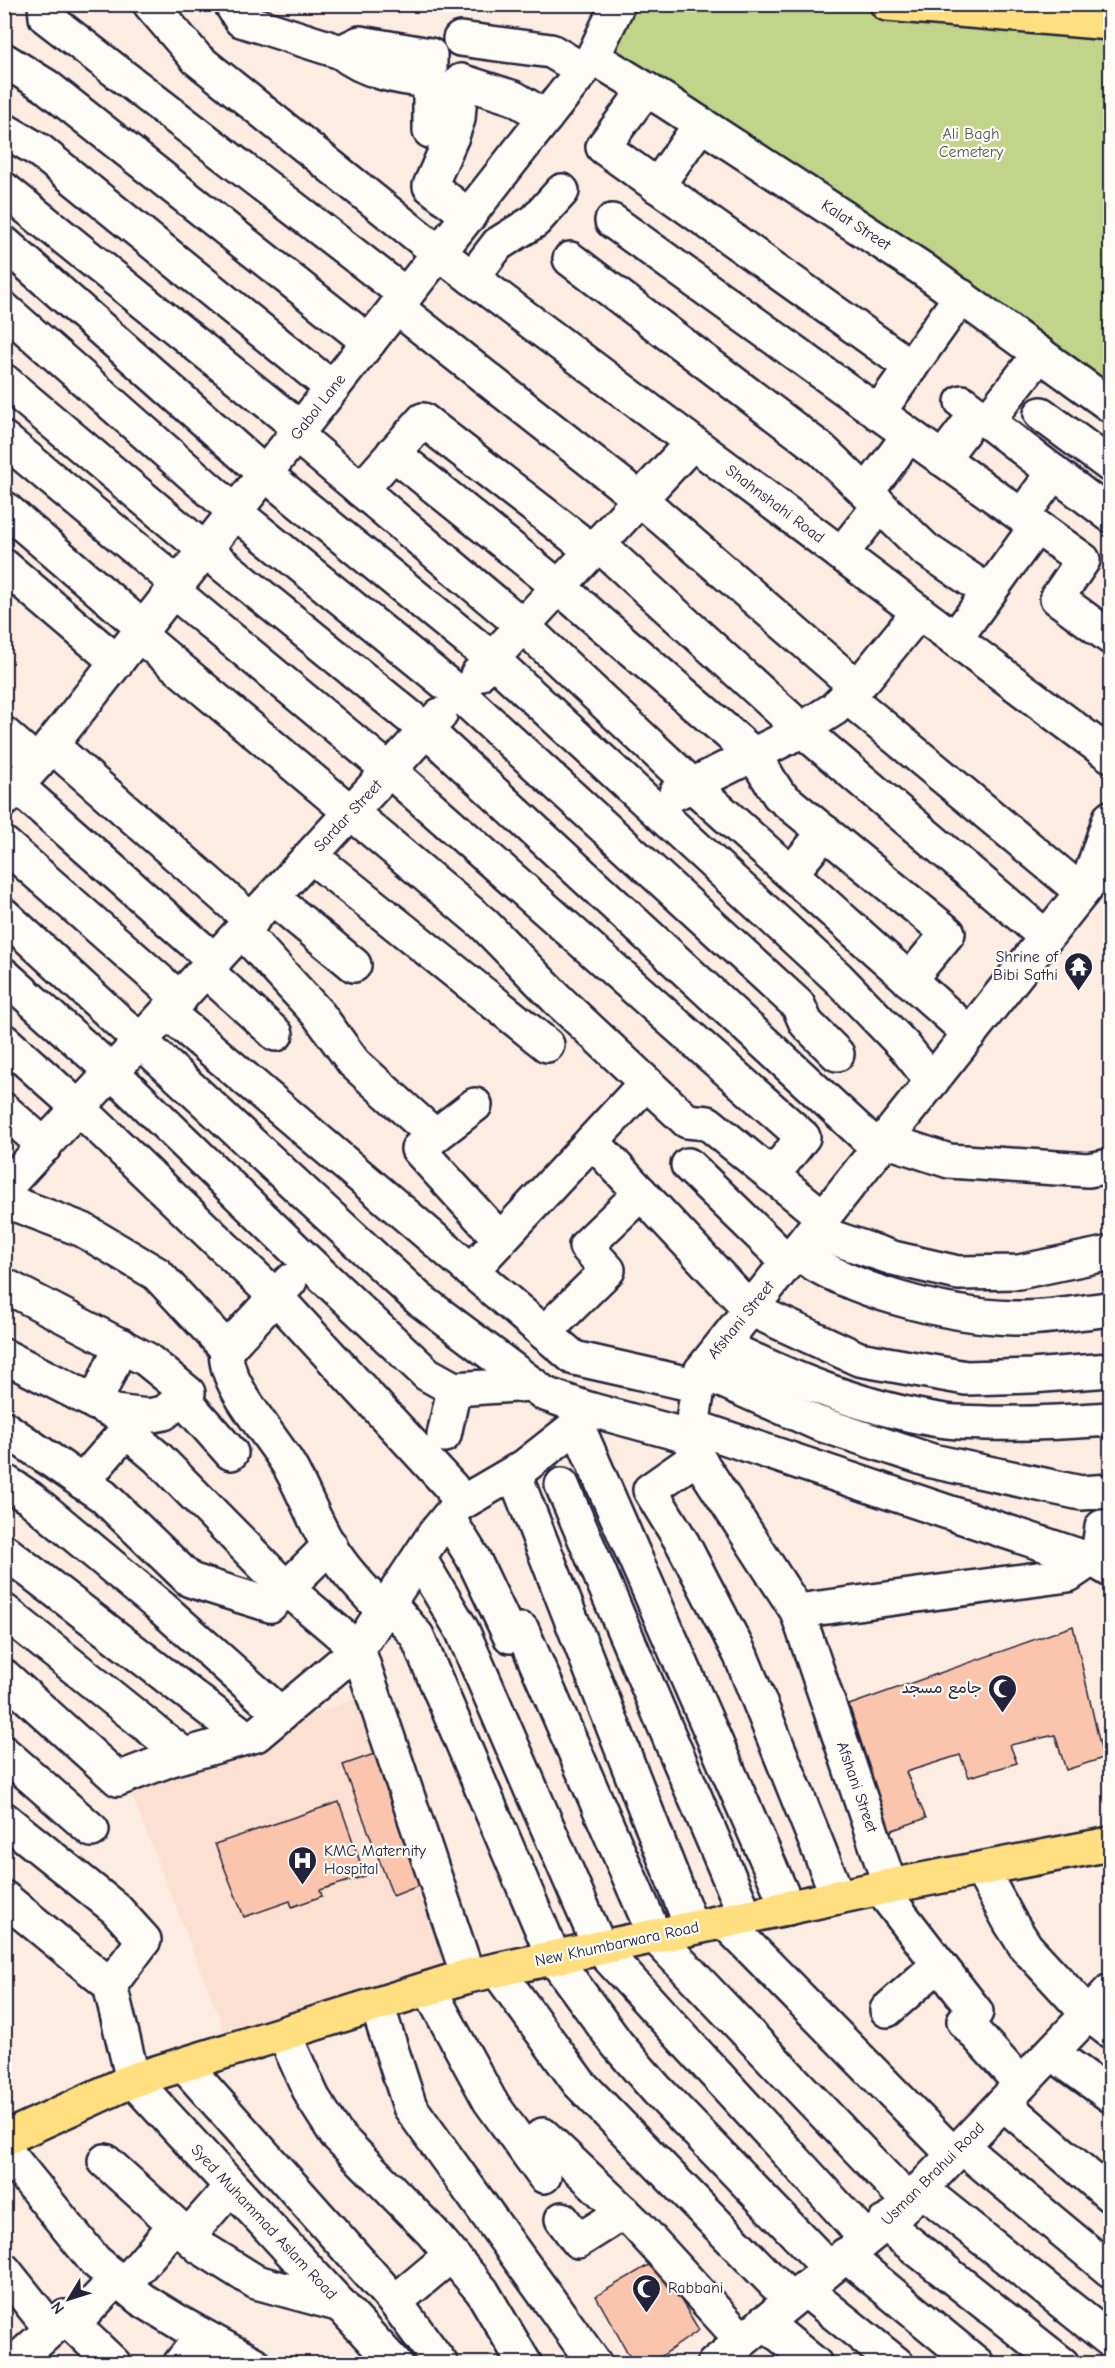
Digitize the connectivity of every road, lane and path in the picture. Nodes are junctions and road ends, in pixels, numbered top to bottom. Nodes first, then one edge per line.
1 (45, 4) edge
2 (150, 4) edge
3 (231, 4) edge
4 (618, 4) edge
5 (887, 4) edge
6 (931, 6) edge
7 (1110, 23) edge
8 (460, 39) dead end
9 (4, 60) edge
10 (588, 63) junction
11 (646, 89) junction
12 (546, 117) junction
13 (701, 124) junction
14 (4, 130) edge
15 (452, 136) junction
16 (657, 186) junction
17 (4, 189) edge
18 (562, 191) dead end
19 (469, 216) junction
20 (612, 221) dead end
21 (4, 243) edge
22 (439, 253) junction
23 (570, 259) dead end
24 (472, 278) junction
25 (961, 296) junction
26 (401, 302) junction
27 (4, 309) edge
28 (369, 342) junction
29 (1040, 354) junction
30 (910, 367) junction
31 (4, 381) edge
32 (332, 388) junction
33 (1110, 405) edge
34 (976, 412) junction
35 (878, 413) junction
36 (1041, 414) dead end
37 (298, 432) junction
38 (909, 435) junction
39 (4, 439) edge
40 (692, 443) junction
41 (393, 453) junction
42 (942, 459) junction
43 (1110, 465) edge
44 (1054, 472) junction
45 (266, 474) junction
46 (361, 490) junction
47 (640, 499) junction
48 (873, 499) junction
49 (4, 508) edge
50 (235, 512) junction
51 (1110, 515) edge
52 (1029, 522) junction
53 (595, 548) junction
54 (205, 550) junction
55 (841, 554) junction
56 (4, 566) edge
57 (559, 587) junction
58 (175, 588) junction
59 (989, 592) junction
60 (919, 612) junction
61 (523, 626) junction
62 (141, 631) junction
63 (1110, 637) edge
64 (955, 639) junction
65 (492, 659) junction
66 (117, 662) junction
67 (851, 691) junction
68 (459, 694) junction
69 (801, 729) junction
70 (426, 730) junction
71 (4, 734) edge
72 (753, 754) junction
73 (1110, 755) edge
74 (390, 771) junction
75 (27, 773) edge
76 (692, 785) junction
77 (650, 807) junction
78 (351, 813) junction
79 (1110, 818) edge
80 (607, 830) junction
81 (825, 832) junction
82 (4, 844) edge
83 (311, 856) junction
84 (574, 867) junction
85 (791, 873) junction
86 (1082, 892) junction
87 (4, 915) edge
88 (255, 917) junction
89 (1046, 937) junction
90 (354, 965) dead end
91 (210, 966) junction
92 (4, 975) edge
93 (909, 980) junction
94 (173, 1005) junction
95 (276, 1034) dead end
96 (970, 1034) junction
97 (4, 1041) edge
98 (140, 1042) junction
99 (547, 1045) dead end
100 (837, 1054) dead end
101 (112, 1072) junction
102 (932, 1081) junction
103 (645, 1084) junction
104 (475, 1105) dead end
105 (79, 1108) junction
106 (4, 1110) edge
107 (435, 1136) junction
108 (592, 1141) junction
109 (881, 1144) junction
110 (45, 1146) junction
111 (688, 1165) dead end
112 (1110, 1166) edge
113 (772, 1176) junction
114 (6, 1186) edge
115 (641, 1193) junction
116 (500, 1239) junction
117 (805, 1240) junction
118 (1110, 1253) edge
119 (308, 1262) junction
120 (471, 1271) junction
121 (4, 1285) edge
122 (276, 1297) junction
123 (750, 1309) junction
124 (1110, 1309) edge
125 (544, 1333) junction
126 (722, 1345) junction
127 (121, 1346) junction
128 (227, 1349) junction
129 (4, 1356) edge
130 (1110, 1370) edge
131 (700, 1378) junction
132 (532, 1384) junction
133 (454, 1389) junction
134 (182, 1398) junction
135 (95, 1403) junction
136 (583, 1417) junction
137 (1110, 1419) edge
138 (4, 1428) edge
139 (444, 1435) dead end
140 (694, 1440) junction
141 (231, 1453) dead end
142 (514, 1473) junction
143 (4, 1481) edge
144 (82, 1482) junction
145 (562, 1485) dead end
146 (1110, 1491) edge
147 (453, 1511) junction
148 (1110, 1527) edge
149 (330, 1545) junction
150 (419, 1558) junction
151 (1099, 1564) edge
152 (10, 1568) edge
153 (598, 1570) junction
154 (190, 1580) junction
155 (286, 1588) junction
156 (559, 1588) junction
157 (386, 1607) junction
158 (162, 1608) junction
159 (4, 1611) edge
160 (797, 1611) junction
161 (358, 1648) junction
162 (4, 1676) edge
163 (280, 1714) junction
164 (245, 1737) junction
165 (4, 1753) edge
166 (184, 1755) junction
167 (4, 1819) edge
168 (92, 1830) dead end
169 (1110, 1844) edge
170 (981, 1869) junction
171 (885, 1887) junction
172 (838, 1897) junction
173 (4, 1898) edge
174 (788, 1908) junction
175 (735, 1919) junction
176 (692, 1928) junction
177 (655, 1936) junction
178 (600, 1948) junction
179 (554, 1958) junction
180 (939, 1964) junction
181 (483, 1973) junction
182 (110, 1985) junction
183 (429, 1989) junction
184 (377, 2005) junction
185 (887, 2010) dead end
186 (1103, 2012) edge
187 (284, 2034) junction
188 (1052, 2053) junction
189 (184, 2065) junction
190 (133, 2080) junction
191 (1012, 2093) junction
192 (1110, 2095) edge
193 (7, 2136) edge
194 (525, 2149) junction
195 (957, 2150) junction
196 (105, 2161) dead end
197 (544, 2176) dead end
198 (231, 2187) junction
199 (914, 2195) junction
200 (1110, 2195) edge
201 (624, 2212) junction
202 (562, 2219) dead end
203 (181, 2230) junction
204 (856, 2246) junction
205 (451, 2255) junction
206 (4, 2270) edge
207 (1110, 2270) edge
208 (120, 2282) junction
209 (798, 2294) junction
210 (395, 2302) junction
211 (341, 2306) junction
212 (62, 2327) junction
213 (202, 2336) junction
214 (1110, 2340) edge
215 (735, 2349) edge
216 (13, 2364) edge
217 (114, 2364) edge
218 (180, 2364) edge
219 (254, 2364) edge
220 (395, 2364) edge
221 (441, 2364) edge
222 (525, 2364) edge
223 (595, 2364) edge
224 (816, 2364) edge
225 (897, 2364) edge
226 (977, 2364) edge
227 (1062, 2364) edge

1 - 26 street
2 - 22 street, Shahnshahi Road
3 - 15 street
4 - 10 street, Gabol Lane
5 - 6 main road
6 - 7 main road
8 - 10 street, Kalat Street
9 - 28 street
10 - 11 street, Kalat Street
10 - 12 street, Gabol Lane
11 - 13 street, Kalat Street
11 - 16 street
12 - 15 street
12 - 19 street, Gabol Lane
13 - 16 street
13 - 25 street, Kalat Street
14 - 32 street
15 - 19 street
16 - 30 street
17 - 37 street
18 - 24 street
19 - 22 street, Gabol Lane
20 - 35 street
21 - 45 street
22 - 24 street, Shahnshahi Road
22 - 26 street, Gabol Lane
23 - 48 street
24 - 40 street, Shahnshahi Road
25 - 29 street, Kalat Street
25 - 30 street
26 - 28 street, Gabol Lane
26 - 47 street
27 - 50 street
28 - 32 street, Gabol Lane
29 - 33 street, Kalat Street
29 - 34 street
30 - 35 street
31 - 54 street
32 - 37 street, Gabol Lane
34 - 42 street
34 - 44 street
35 - 38 street
36 - 43 street
37 - 45 street, Gabol Lane
37 - 46 street
38 - 42 street
38 - 48 street
39 - 58 street
40 - 47 street, Sardar Street
40 - 55 street, Shahnshahi Road
41 - 46 street
41 - 53 street
41 - 57 street
42 - 52 street
44 - 51 street
44 - 52 street
45 - 50 street, Gabol Lane
45 - 65 street
46 - 61 street
47 - 53 street, Sardar Street
47 - 67 street
48 - 55 street
48 - 59 street
49 - 62 street
50 - 54 street, Gabol Lane
50 - 68 street
52 - 59 street
52 - 63 street
53 - 57 street, Sardar Street
53 - 69 street
54 - 58 street, Gabol Lane
54 - 70 street
55 - 60 street, Shahnshahi Road
56 - 66 street
57 - 61 street, Sardar Street
57 - 72 street
58 - 62 street, Gabol Lane
58 - 74 street
59 - 64 street
60 - 64 street, Shahnshahi Road
60 - 67 street
61 - 65 street, Sardar Street
61 - 76 street
62 - 66 street, Gabol Lane
62 - 78 street
64 - 73 street, Shahnshahi Road
65 - 68 street, Sardar Street
65 - 77 street
66 - 75 street, Gabol Lane
67 - 69 street
67 - 86 street
68 - 70 street, Sardar Street
68 - 80 street
69 - 72 street
69 - 89 street
70 - 74 street, Sardar Street
70 - 84 street
71 - 75 street
72 - 76 street
72 - 81 street
74 - 78 street, Sardar Street
74 - 113 street
75 - 88 street
75 - 91 street
76 - 77 street
76 - 85 street
77 - 80 street
77 - 102 street
78 - 83 street, Sardar Street
78 - 103 street
79 - 86 street, Afshani Street
80 - 84 street
80 - 100 street
81 - 85 street
81 - 93 street
82 - 94 street
83 - 88 street, Sardar Street
83 - 99 street
84 - 109 street
85 - 93 street
86 - 89 street, Afshani Street
87 - 98 street
88 - 90 street
88 - 91 street, Sardar Street
88 - 107 street
89 - 96 street, Afshani Street
91 - 94 street, Sardar Street
91 - 95 street
92 - 101 street
93 - 96 street
94 - 98 street, Sardar Street
94 - 120 street
96 - 102 street, Afshani Street
97 - 105 street
98 - 101 street, Sardar Street
98 - 132 street
101 - 105 street, Sardar Street
101 - 119 street
102 - 109 street, Afshani Street
103 - 108 street
103 - 113 street
104 - 107 street
105 - 110 street, Sardar Street
105 - 122 street
106 - 110 street
107 - 116 street
108 - 115 street
108 - 116 street
109 - 112 street
109 - 117 street, Afshani Street
110 - 114 street, Sardar Street
111 - 117 street
113 - 117 street
114 - 128 street
115 - 123 street
115 - 125 street
116 - 120 street
117 - 118 street
117 - 123 street, Afshani Street
117 - 124 street
119 - 122 street
119 - 133 street
120 - 125 street
121 - 127 street
122 - 128 street
122 - 147 street
123 - 126 street, Afshani Street
123 - 130 street
125 - 131 street
126 - 131 street, Afshani Street
126 - 137 street
127 - 134 street
127 - 135 street
128 - 149 street
129 - 135 street
131 - 140 street
131 - 146 street
132 - 133 street
132 - 136 street
133 - 139 street
134 - 135 street
134 - 141 street
136 - 140 street
136 - 142 street
136 - 174 street
138 - 144 street
140 - 151 street
140 - 160 street, Afshani Street
140 - 172 street
142 - 147 street
142 - 156 street
143 - 158 street
144 - 154 street
144 - 155 street
145 - 153 street
147 - 150 street
147 - 177 street
148 - 151 street
149 - 155 street
149 - 157 street
150 - 157 street
150 - 178 street
151 - 160 street
152 - 164 street
153 - 156 street
153 - 175 street
154 - 155 street
154 - 158 street
155 - 161 street
156 - 176 street
157 - 161 street
157 - 179 street
158 - 163 street
159 - 166 street
160 - 171 street, Afshani Street
161 - 163 street
161 - 181 street
162 - 166 street
163 - 164 street
164 - 166 street
165 - 168 street
167 - 182 street
169 - 170 main road, New Khumbarwara Road
170 - 171 main road, New Khumbarwara Road
170 - 186 street
171 - 172 main road, New Khumbarwara Road
171 - 180 street, Afshani Street
172 - 174 main road, New Khumbarwara Road
173 - 182 street
174 - 175 main road, New Khumbarwara Road
175 - 176 main road, New Khumbarwara Road
175 - 195 street
176 - 177 main road, New Khumbarwara Road
177 - 178 main road, New Khumbarwara Road
177 - 199 street
178 - 179 main road, New Khumbarwara Road
178 - 204 street
179 - 181 main road, New Khumbarwara Road
179 - 204 street
180 - 185 street
180 - 191 street, Afshani Street
181 - 183 main road, New Khumbarwara Road
181 - 209 street
182 - 190 street
183 - 184 main road, New Khumbarwara Road
183 - 194 street
184 - 187 main road, New Khumbarwara Road
184 - 223 street
186 - 188 street, Usman Brahui Road
187 - 189 main road, New Khumbarwara Road
187 - 205 street
188 - 191 street, Usman Brahui Road
188 - 192 street
189 - 190 main road, New Khumbarwara Road
189 - 210 street
190 - 193 main road, New Khumbarwara Road
190 - 198 street, Syed Muhammad Aslam Road
191 - 195 street, Usman Brahui Road
191 - 200 street
193 - 208 street
194 - 197 street
194 - 201 street
195 - 199 street, Usman Brahui Road
195 - 207 street
196 - 203 street
198 - 203 street
198 - 211 street, Syed Muhammad Aslam Road
199 - 204 street, Usman Brahui Road
199 - 214 street
201 - 202 street
201 - 215 street
203 - 208 street
203 - 211 street
204 - 209 street, Usman Brahui Road
204 - 226 street
204 - 227 street
205 - 210 street
205 - 222 street
206 - 212 street
208 - 212 street
208 - 213 street
209 - 215 street, Usman Brahui Road
209 - 225 street
210 - 221 street
211 - 220 street, Syed Muhammad Aslam Road
212 - 216 street
212 - 217 street
213 - 218 street
213 - 219 street
215 - 224 street

